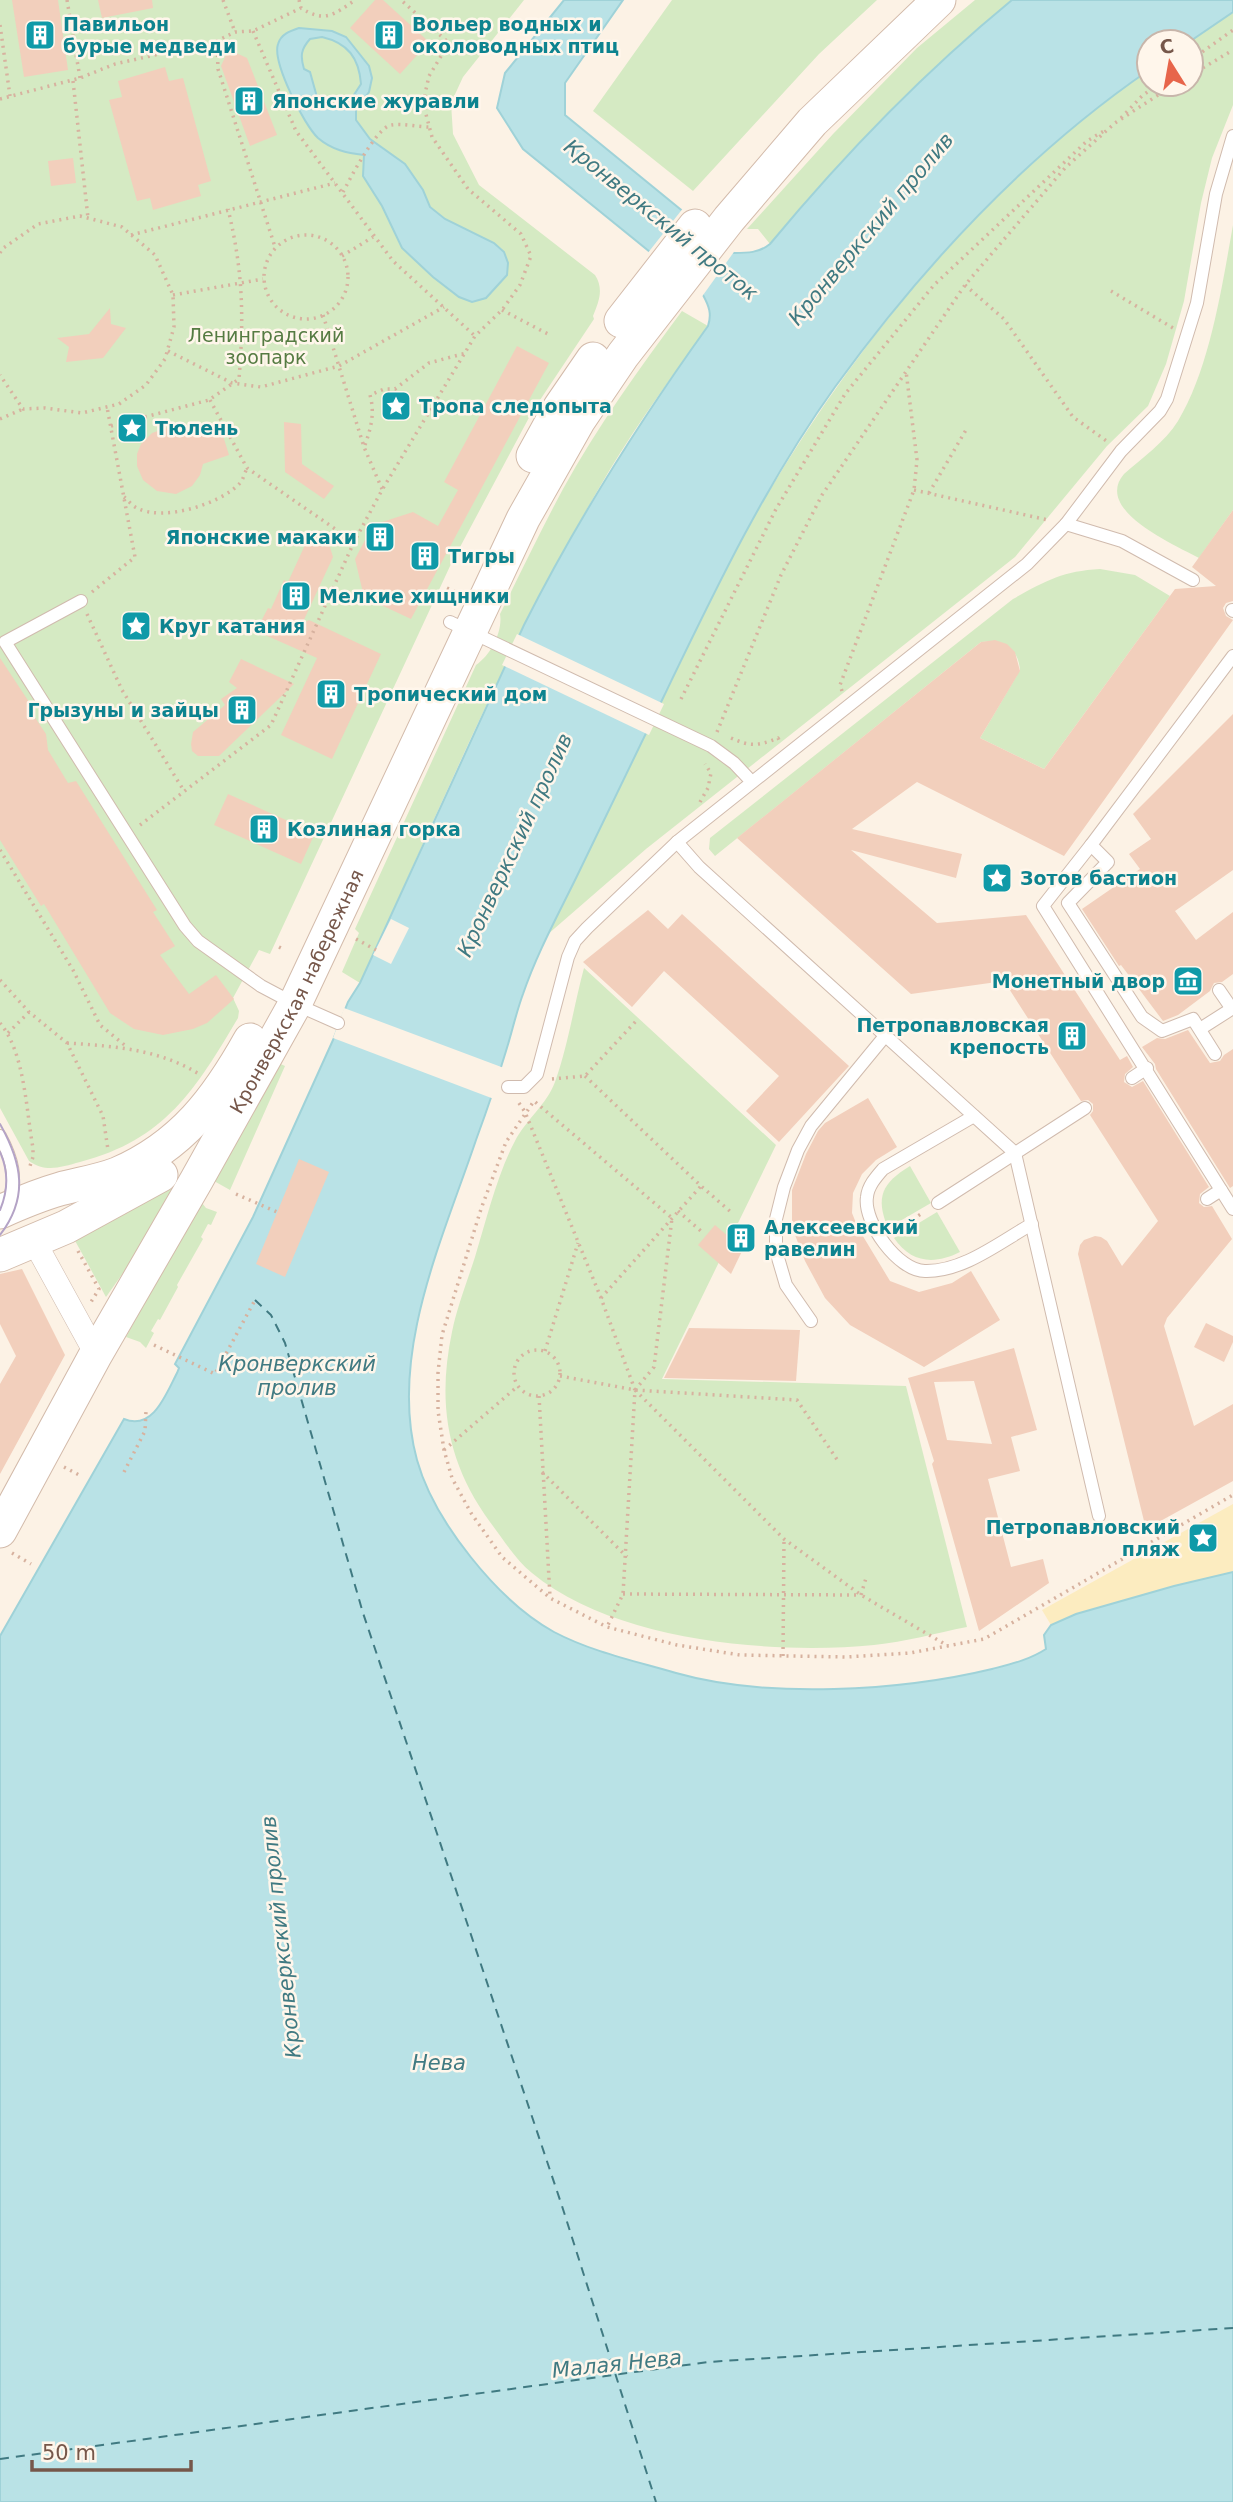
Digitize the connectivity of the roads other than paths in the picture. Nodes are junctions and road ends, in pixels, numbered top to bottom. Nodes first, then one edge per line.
1 (908, 0) edge
2 (939, 0) edge
3 (1233, 136) edge
4 (720, 212) junction
5 (1066, 524) junction
6 (1193, 580) dead end
7 (81, 601) road end
8 (471, 632) junction
9 (1233, 656) edge
10 (751, 781) junction
11 (677, 842) junction
12 (1091, 845) junction
13 (1219, 990) dead end
14 (285, 999) junction
15 (1233, 1008) edge
16 (338, 1023) dead end
17 (1200, 1029) junction
18 (885, 1035) junction
19 (1215, 1054) dead end
20 (1147, 1068) junction
21 (1132, 1078) dead end
22 (509, 1087) dead end
23 (1086, 1108) dead end
24 (235, 1113) junction
25 (974, 1115) junction
26 (0, 1136) edge
27 (1016, 1153) junction
28 (1222, 1190) junction
29 (1207, 1199) dead end
30 (938, 1203) road end
31 (2, 1207) edge
32 (1233, 1209) edge
33 (1032, 1224) junction
34 (34, 1241) junction
35 (0, 1255) edge
36 (811, 1321) dead end
37 (96, 1354) junction
38 (1099, 1517) dead end
39 (6, 1542) edge

1 - 4 main road
2 - 4 main road
3 - 5 lane
4 - 8 main road, Кронверкская набережная
5 - 6 lane
5 - 10 lane
7 - 14 lane
8 - 10 lane
8 - 14 main road, Кронверкская набережная
9 - 12 lane
10 - 11 lane
11 - 18 lane
11 - 22 lane
12 - 17 lane
12 - 20 lane
13 - 15 lane
14 - 16 lane
14 - 24 main road, Кронверкская набережная
14 - 31 main road, Кронверкская набережная
15 - 17 lane
17 - 19 lane
18 - 25 lane
18 - 36 lane
20 - 21 lane
20 - 28 lane
23 - 27 lane
24 - 34 main road
24 - 37 main road, Кронверкская набережная
25 - 27 lane
25 - 33 lane
26 - 31 lane
27 - 30 lane
27 - 33 lane
28 - 29 lane
28 - 32 lane
31 - 34 main road
33 - 38 lane
34 - 35 main road
34 - 37 street
37 - 39 main road, Кронверкская набережная

